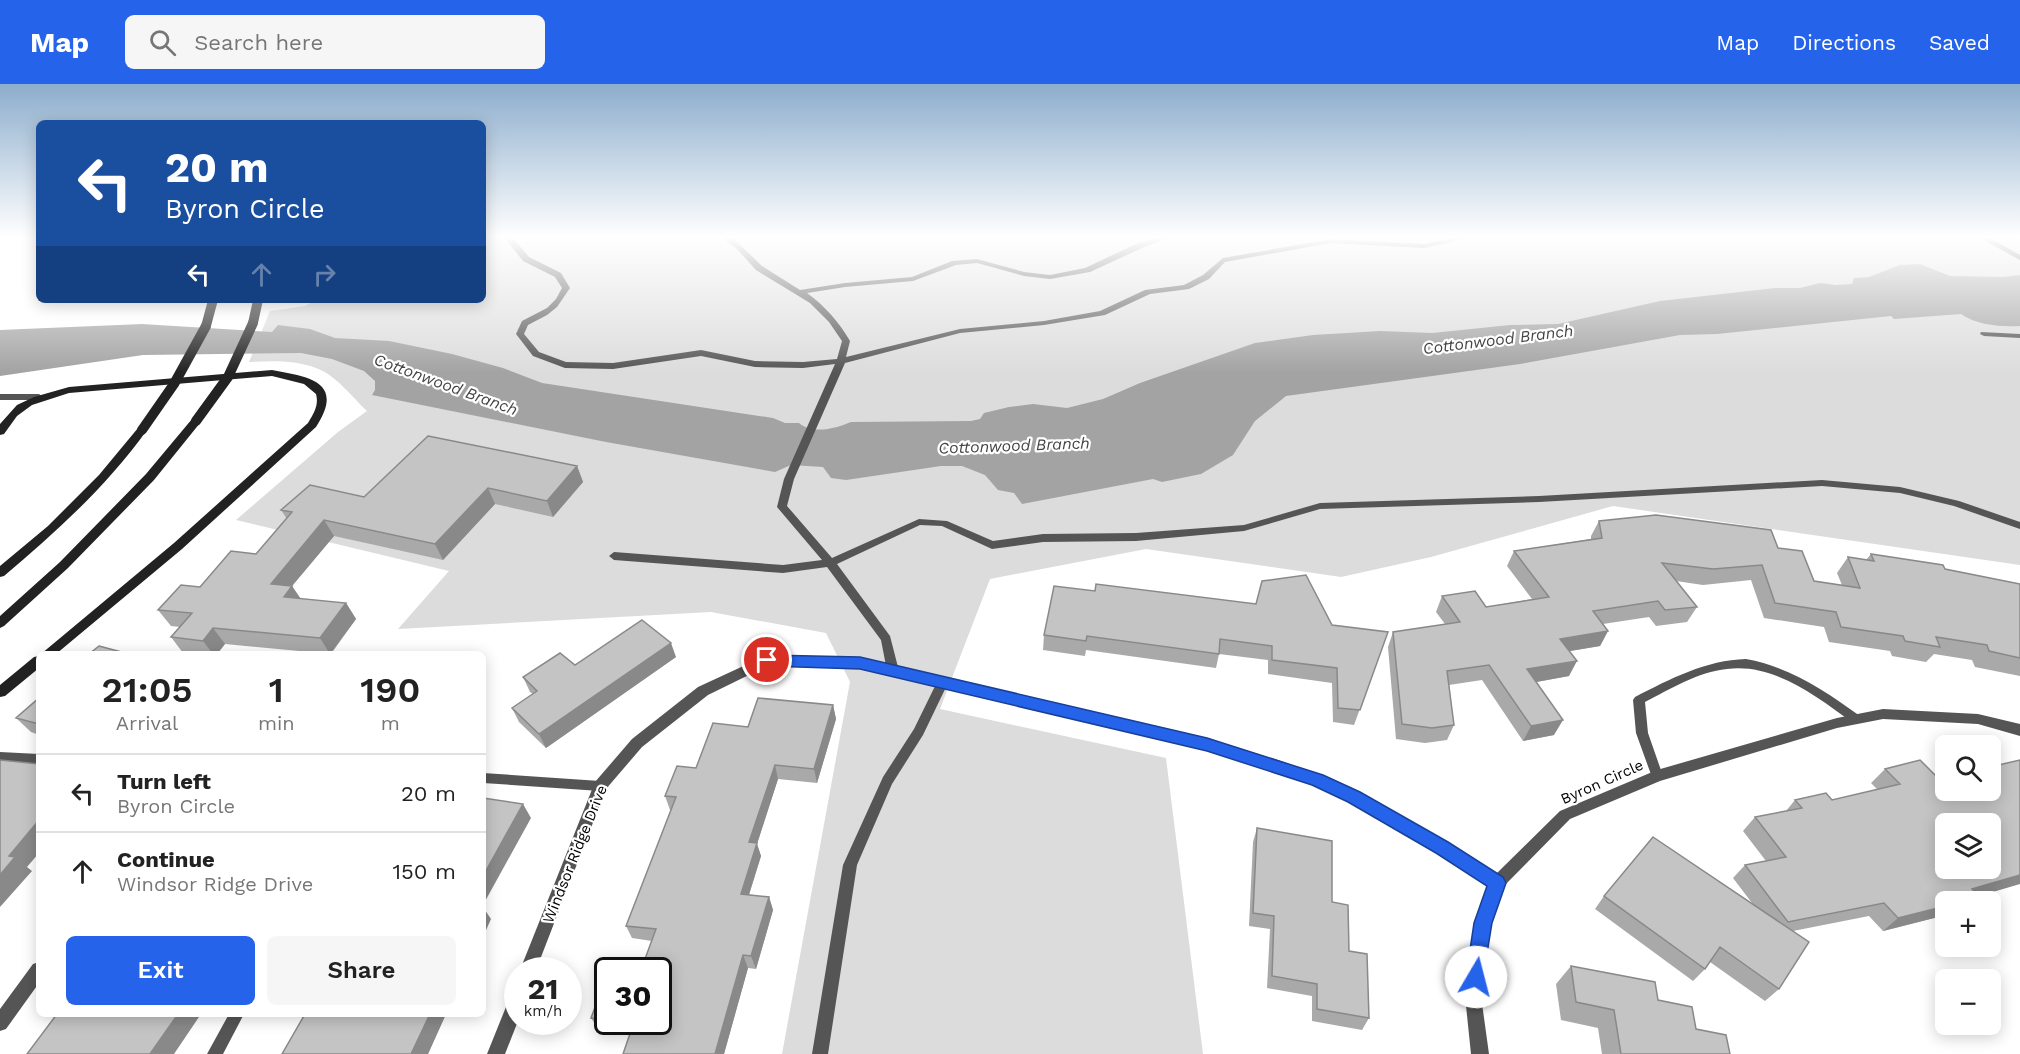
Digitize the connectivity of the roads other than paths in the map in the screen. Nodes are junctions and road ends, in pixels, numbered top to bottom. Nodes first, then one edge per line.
1 (563, 282) edge
2 (781, 282) edge
3 (877, 282) edge
4 (1195, 282) edge
5 (800, 292) junction
6 (212, 303) edge
7 (257, 303) edge
8 (1984, 334) dead end
9 (2020, 336) edge
10 (841, 361) junction
11 (0, 397) edge
12 (39, 397) junction
13 (0, 432) edge
14 (2020, 526) edge
15 (614, 556) dead end
16 (830, 563) junction
17 (0, 573) edge
18 (0, 623) edge
19 (51, 651) edge
20 (36, 663) edge
21 (893, 671) junction
22 (942, 683) junction
23 (0, 692) edge
24 (1856, 719) junction
25 (2020, 730) edge
26 (0, 757) edge
27 (36, 759) edge
28 (1657, 776) junction
29 (486, 778) edge
30 (600, 786) junction
31 (1497, 883) junction
32 (533, 957) edge
33 (36, 974) edge
34 (235, 1017) edge
35 (0, 1023) edge
36 (504, 1034) edge
37 (215, 1054) edge
38 (496, 1054) edge
39 (820, 1054) edge
40 (1480, 1054) edge

1 - 10 lane
2 - 5 lane
3 - 5 lane
4 - 10 lane
5 - 10 lane
6 - 17 main road, bridge
7 - 18 main road, bridge
8 - 9 lane
10 - 16 lane
11 - 12 lane
12 - 13 main road
12 - 19 main road
14 - 16 lane
15 - 16 lane
16 - 21 lane
20 - 23 main road
21 - 22 street
21 - 30 street, Windsor Ridge Drive
22 - 31 street
22 - 39 lane
24 - 25 street, Byron Circle
24 - 28 street, Byron Circle
24 - 28 lane
26 - 27 lane
28 - 31 street, Byron Circle
29 - 30 lane
30 - 32 street, Windsor Ridge Drive
31 - 40 street
33 - 35 street
34 - 37 lane
36 - 38 street

